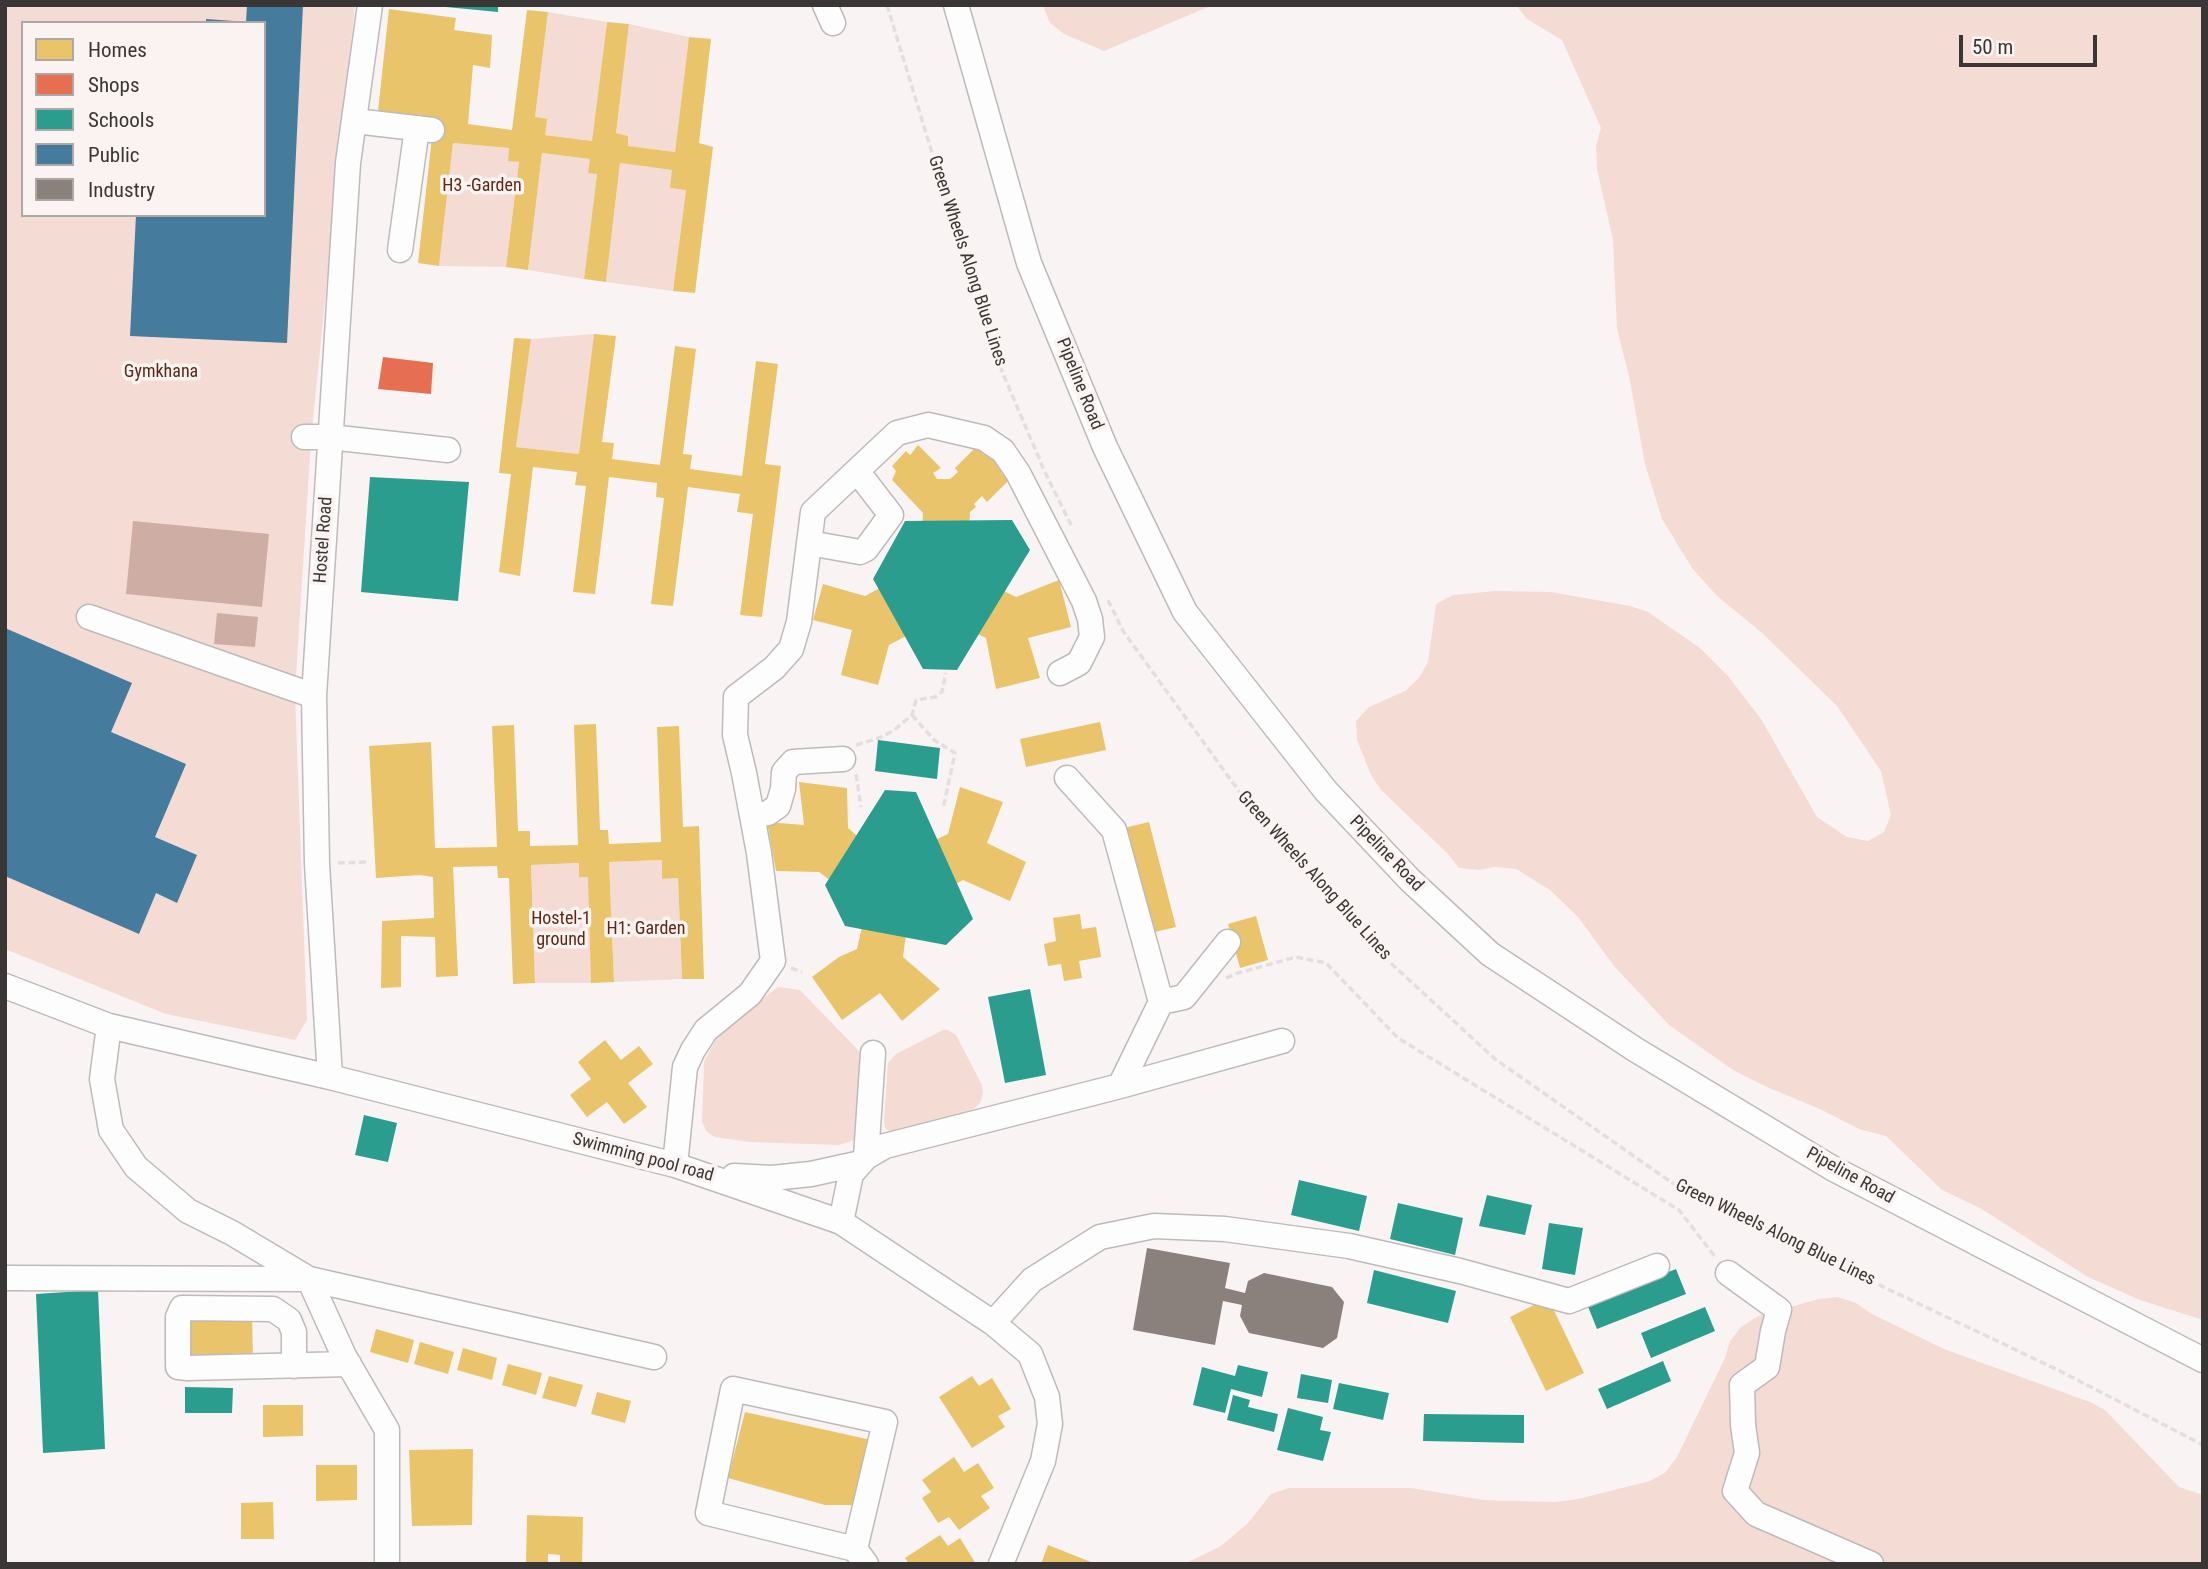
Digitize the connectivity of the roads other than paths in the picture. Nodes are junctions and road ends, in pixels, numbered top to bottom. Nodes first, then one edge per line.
1 (370, 5) edge
2 (956, 5) edge
3 (355, 121) junction
4 (400, 250) dead end
5 (304, 437) dead end
6 (330, 437) junction
7 (448, 450) dead end
8 (857, 471) junction
9 (809, 543) junction
10 (89, 618) dead end
11 (1060, 673) dead end
12 (314, 696) junction
13 (850, 759) road end
14 (1067, 778) dead end
15 (752, 816) junction
16 (1228, 942) dead end
17 (5, 986) edge
18 (1161, 1002) junction
19 (109, 1026) junction
20 (1282, 1041) dead end
21 (873, 1053) dead end
22 (330, 1077) junction
23 (1120, 1086) junction
24 (864, 1160) junction
25 (675, 1165) junction
26 (706, 1175) junction
27 (841, 1222) junction
28 (1657, 1266) dead end
29 (1728, 1273) road end
30 (5, 1278) edge
31 (309, 1279) junction
32 (993, 1322) junction
33 (654, 1357) dead end
34 (2203, 1360) edge
35 (349, 1364) junction
36 (294, 1366) junction
37 (860, 1556) edge
38 (387, 1564) edge
39 (1002, 1564) edge
40 (1871, 1564) edge

1 - 3 lane, Hostel Road
2 - 34 lane, Pipeline Road
3 - 4 lane
3 - 6 lane, Hostel Road
5 - 6 lane
6 - 7 lane
6 - 12 lane, Hostel Road
8 - 9 lane
8 - 9 lane
8 - 11 lane
9 - 15 lane
10 - 12 lane
12 - 22 lane, Hostel Road
13 - 15 lane
14 - 18 lane
15 - 25 lane
16 - 18 lane
17 - 19 lane, Swimming pool road
18 - 23 lane
19 - 22 lane, Swimming pool road
19 - 31 lane
20 - 23 lane
21 - 24 lane
22 - 25 lane, Swimming pool road
23 - 24 lane
24 - 26 lane
24 - 27 lane
25 - 26 lane, Swimming pool road
26 - 27 lane, Swimming pool road
27 - 32 lane, Swimming pool road
28 - 32 lane
29 - 40 lane
30 - 31 lane
31 - 33 lane
31 - 35 lane
32 - 39 lane, Swimming pool road
35 - 36 lane
35 - 38 lane
36 - 36 lane
37 - 37 lane

